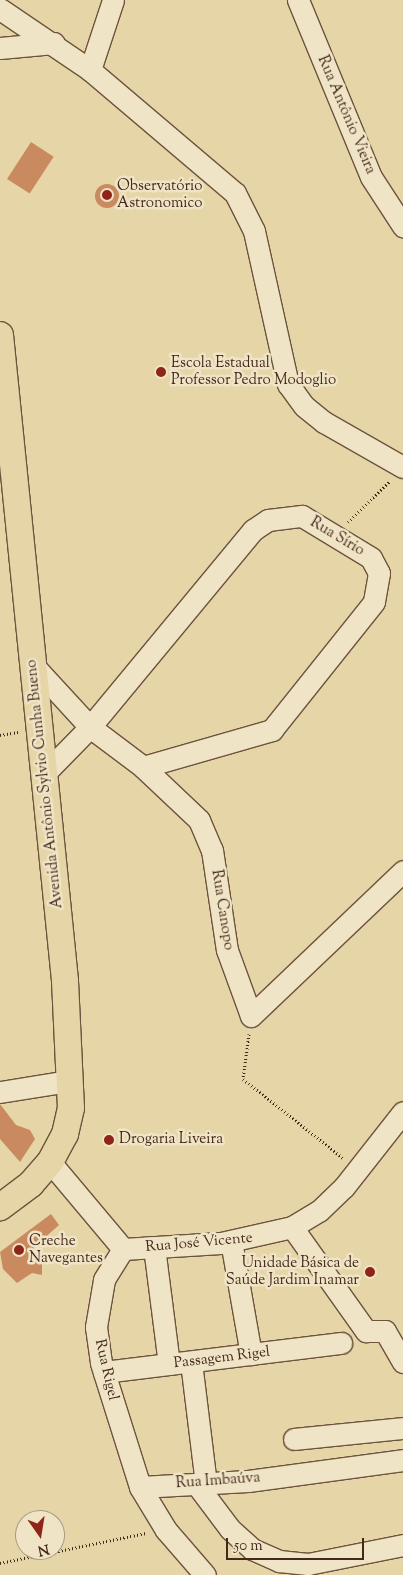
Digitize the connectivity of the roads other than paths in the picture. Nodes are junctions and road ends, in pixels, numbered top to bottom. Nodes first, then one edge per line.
1 (113, 0) edge
2 (298, 0) edge
3 (0, 10) edge
4 (54, 43) junction
5 (0, 48) edge
6 (90, 70) junction
7 (403, 226) edge
8 (0, 335) edge
9 (400, 471) edge
10 (33, 665) junction
11 (90, 727) junction
12 (143, 767) junction
13 (45, 773) junction
14 (403, 872) edge
15 (69, 1081) junction
16 (0, 1092) edge
17 (403, 1112) edge
18 (50, 1162) junction
19 (0, 1207) edge
20 (292, 1226) junction
21 (231, 1241) junction
22 (154, 1247) junction
23 (123, 1249) junction
24 (340, 1343) dead end
25 (251, 1354) junction
26 (191, 1362) junction
27 (403, 1362) edge
28 (168, 1364) junction
29 (104, 1372) junction
30 (403, 1428) edge
31 (294, 1439) dead end
32 (403, 1460) edge
33 (201, 1485) junction
34 (140, 1487) junction
35 (403, 1545) edge
36 (205, 1575) edge

1 - 6 street
2 - 7 street, Rua Antônio Vieira
3 - 4 street
4 - 5 street
4 - 6 street
6 - 9 street
8 - 10 main road, Avenida Antônio Sylvio Cunha Bueno
10 - 11 street, Rua Canopo
10 - 13 main road, Avenida Antônio Sylvio Cunha Bueno
11 - 12 street, Rua Canopo
11 - 12 street, Rua Sírio
11 - 13 street, Rua Sírio
12 - 14 street, Rua Canopo
13 - 15 main road, Avenida Antônio Sylvio Cunha Bueno
15 - 16 street
15 - 18 main road, Avenida Antônio Sylvio Cunha Bueno
17 - 20 street, Rua José Vicente
18 - 19 main road, Avenida Antônio Sylvio Cunha Bueno
18 - 23 street
20 - 21 street, Rua José Vicente
20 - 27 street
21 - 22 street, Rua José Vicente
21 - 25 street
22 - 23 street, Rua José Vicente
22 - 28 street
23 - 29 street, Rua Rigel
24 - 25 street, Passagem Rigel
25 - 26 street, Passagem Rigel
26 - 28 street, Passagem Rigel
26 - 33 street
28 - 29 street, Passagem Rigel
29 - 34 street, Rua Rigel
30 - 31 street
32 - 33 street, Rua Imbaúva
33 - 34 street, Rua Imbaúva
33 - 35 street
34 - 36 street

